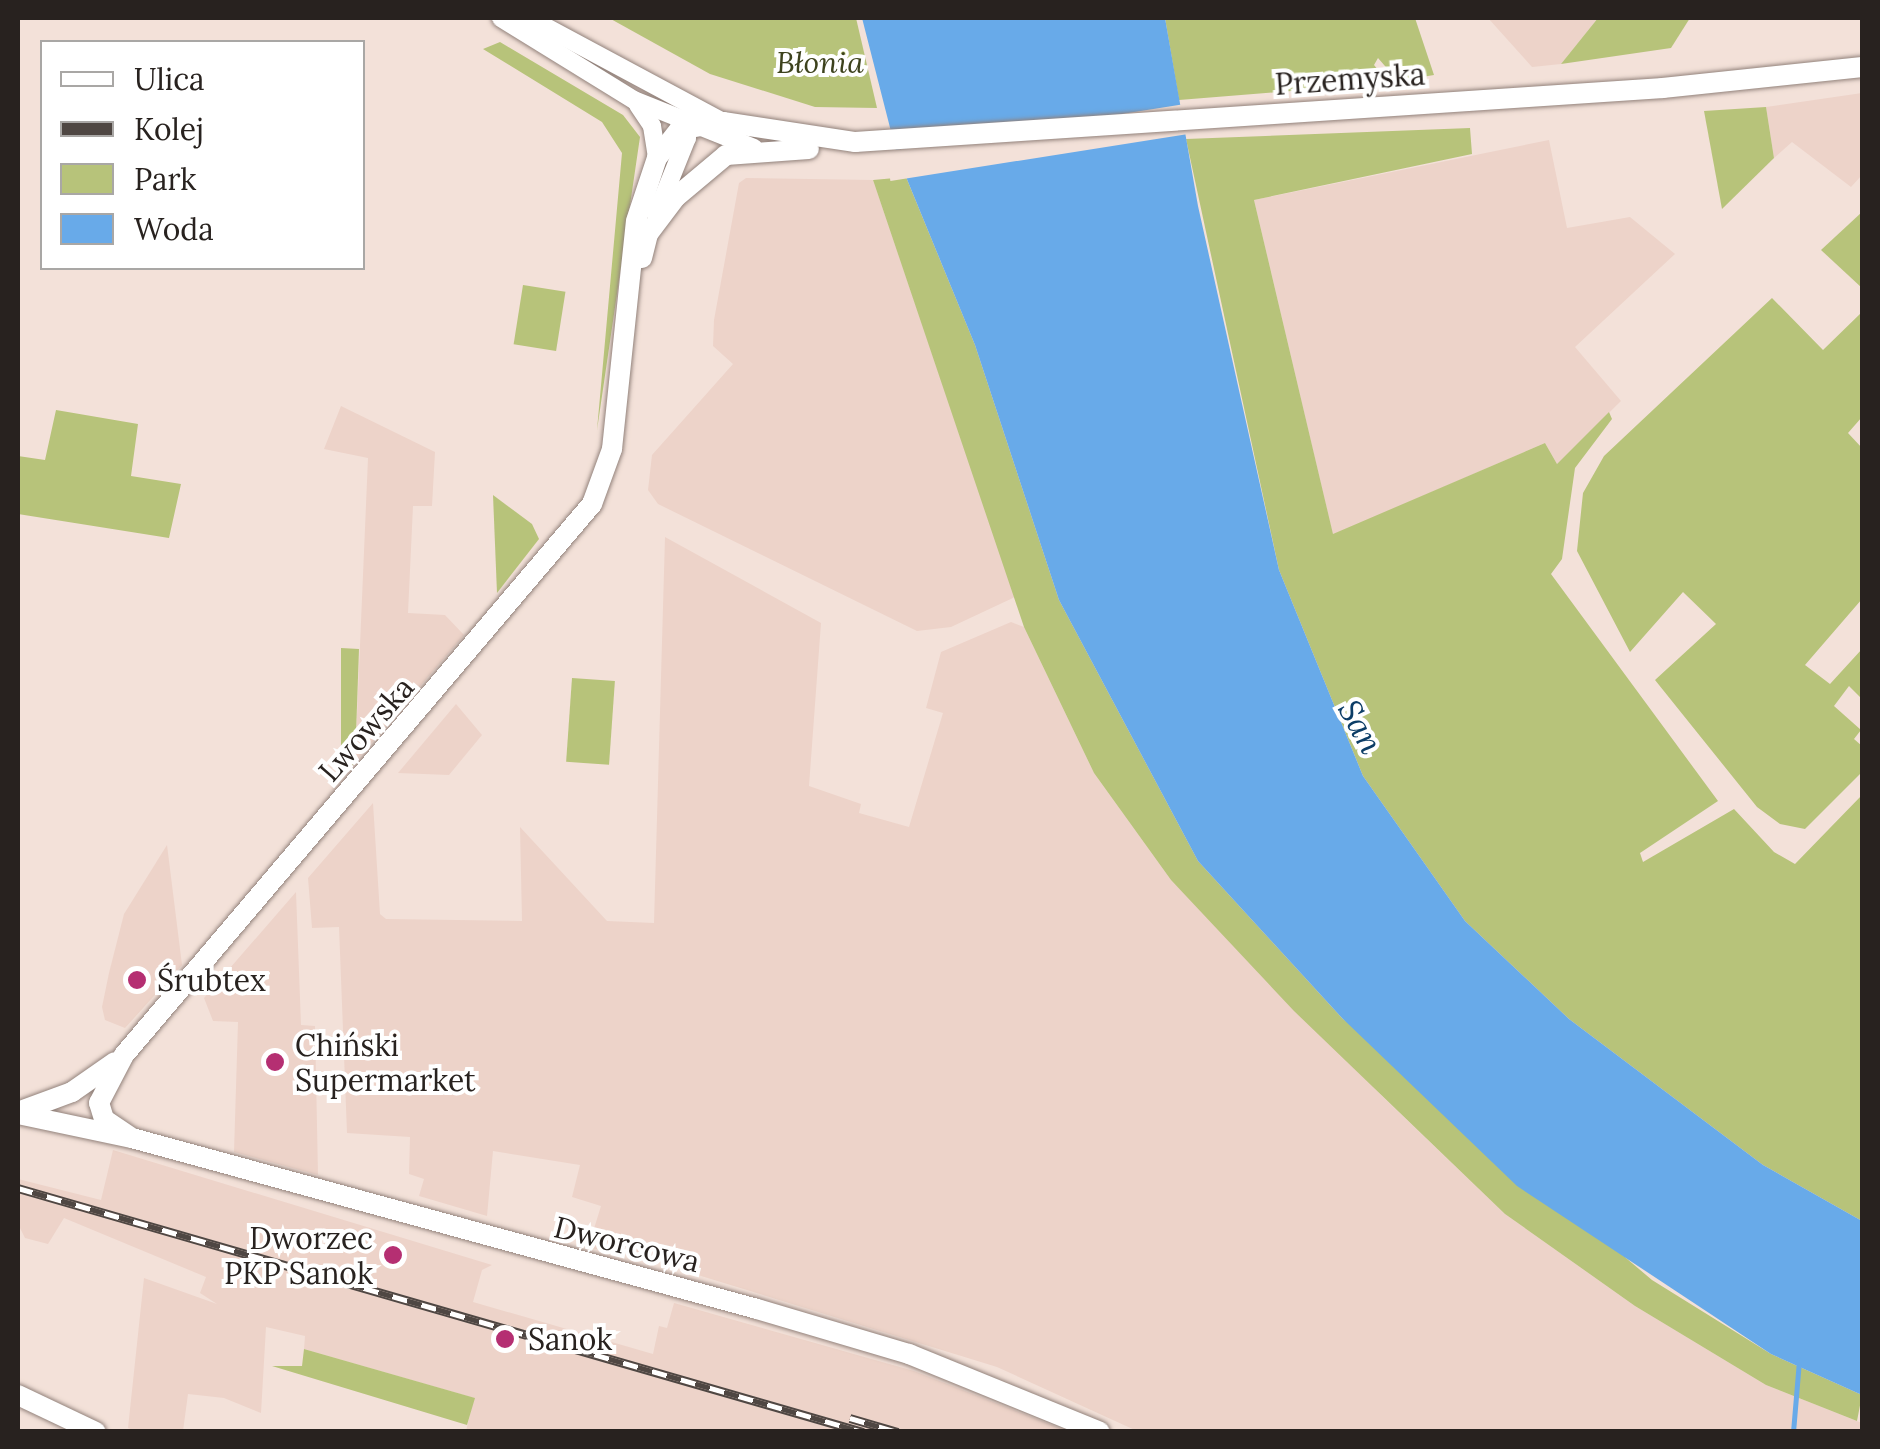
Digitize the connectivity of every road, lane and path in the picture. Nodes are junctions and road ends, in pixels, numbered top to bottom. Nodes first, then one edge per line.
1 (502, 18) edge
2 (529, 18) edge
3 (1862, 66) edge
4 (666, 94) junction
5 (634, 100) junction
6 (723, 122) junction
7 (687, 126) junction
8 (848, 142) junction
9 (754, 148) junction
10 (657, 158) junction
11 (648, 234) junction
12 (625, 317) junction
13 (124, 1055) junction
14 (18, 1113) edge
15 (132, 1138) junction
16 (18, 1395) edge
17 (96, 1432) edge
18 (1100, 1432) edge

1 - 5 main road, Przemyska
2 - 4 main road, Przemyska
3 - 8 main road, Przemyska
4 - 6 main road, Przemyska
4 - 7 main road
5 - 7 main road, Przemyska
5 - 10 main road
6 - 7 main road
6 - 8 main road, Przemyska
7 - 9 main road, Przemyska
7 - 10 main road, Lwowska
7 - 11 main road, Lwowska
8 - 9 main road, Przemyska
9 - 11 main road, Lwowska
10 - 12 main road, Lwowska
11 - 12 main road, Lwowska
12 - 13 main road, Lwowska
13 - 14 main road
13 - 15 main road, Lwowska
14 - 15 main road, Dworcowa
15 - 18 main road, Dworcowa
16 - 17 main road

